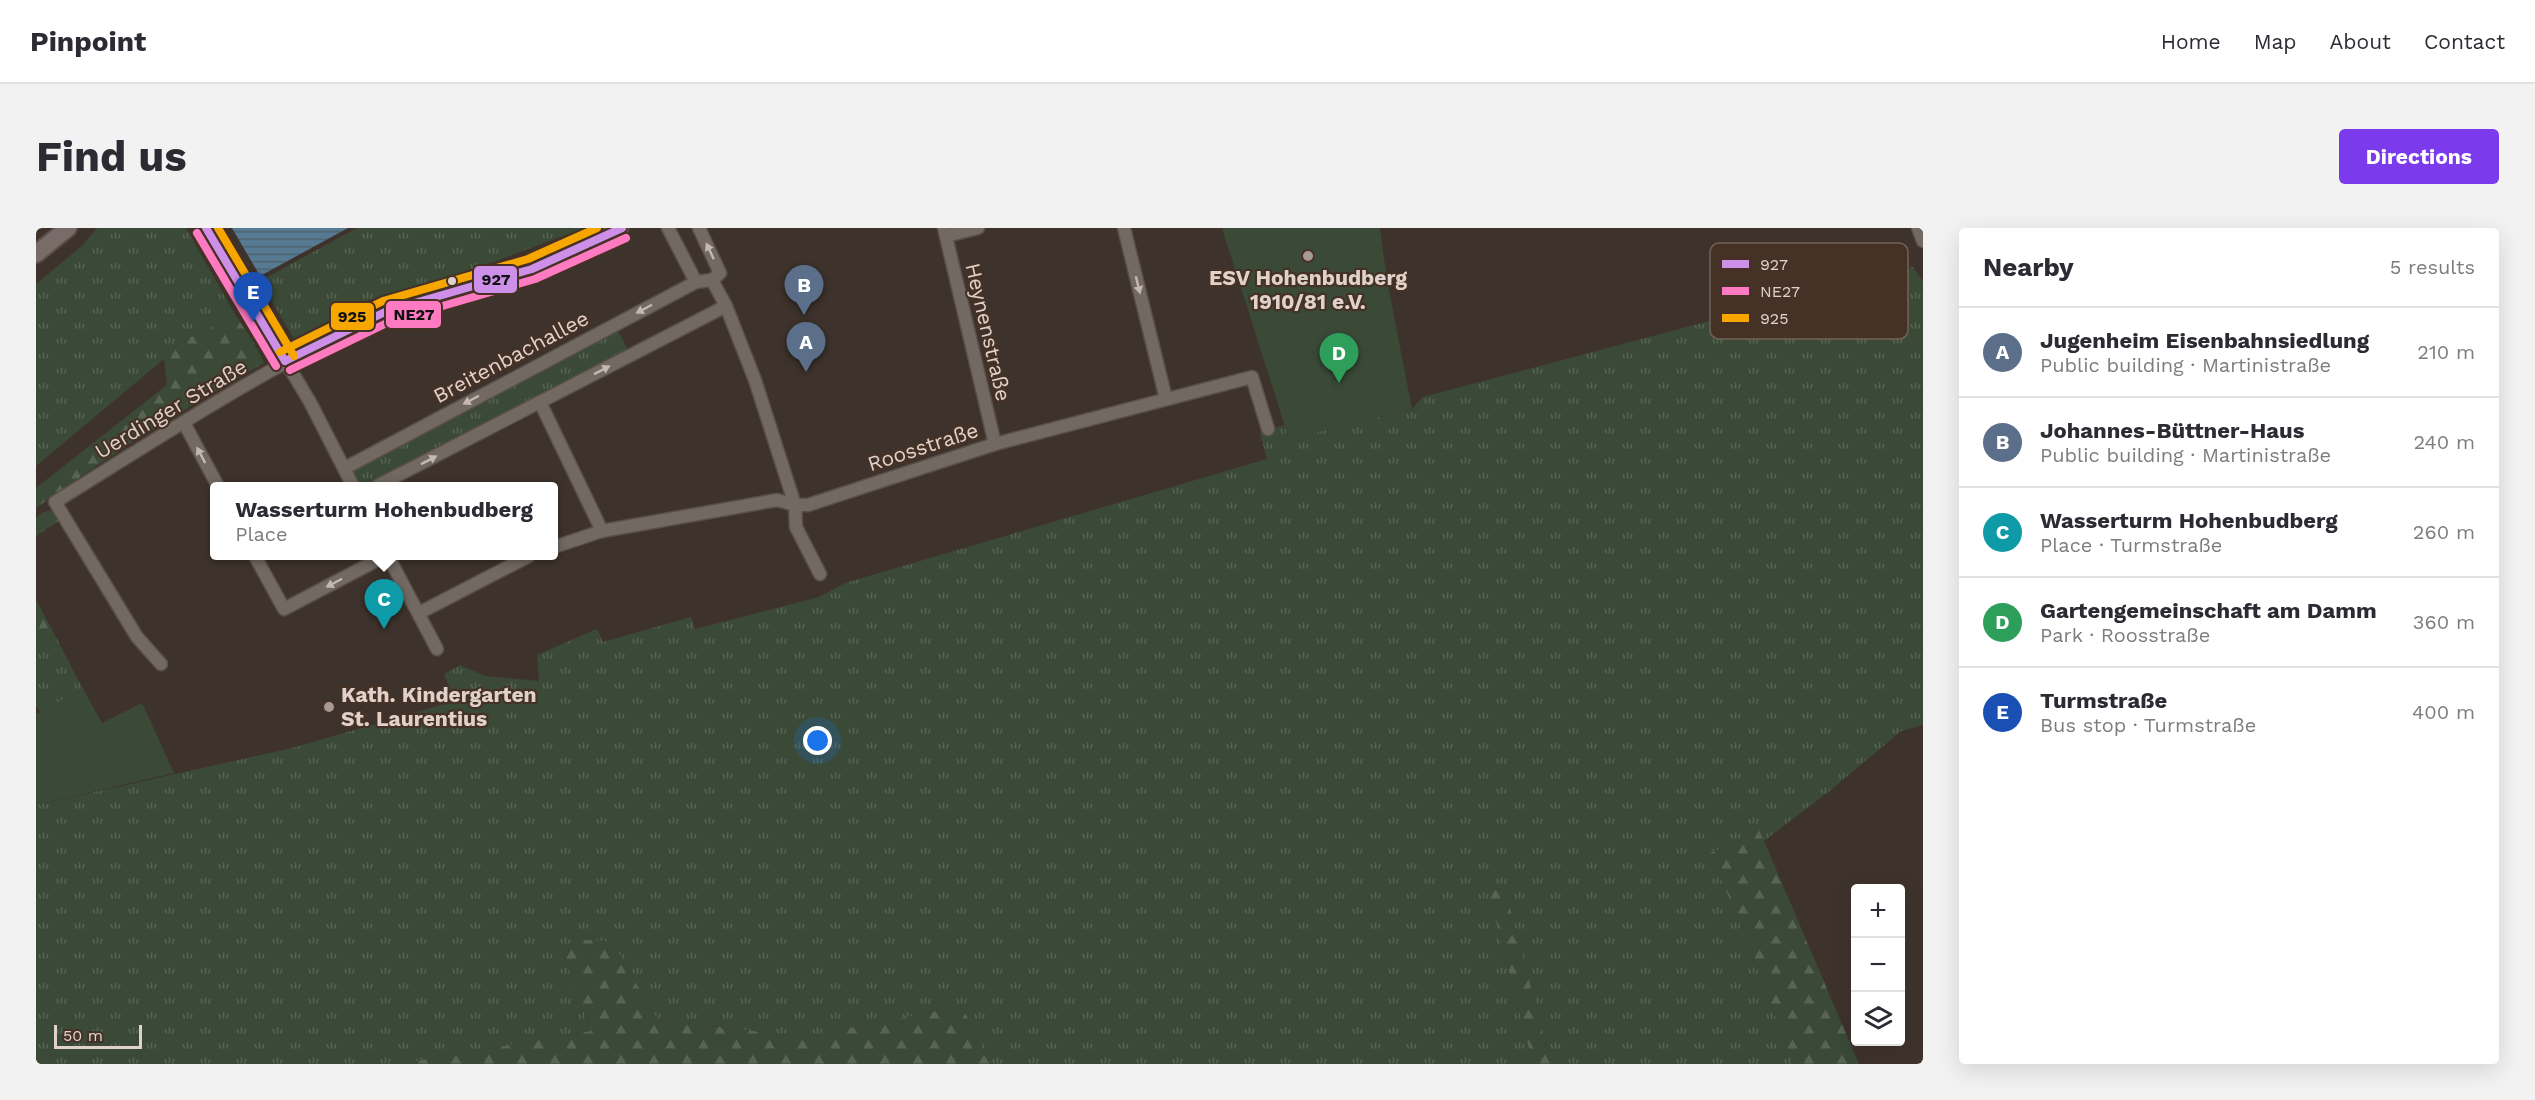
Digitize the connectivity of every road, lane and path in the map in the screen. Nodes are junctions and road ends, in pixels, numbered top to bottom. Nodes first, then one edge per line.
1 (68, 228) edge
2 (206, 228) edge
3 (622, 228) edge
4 (668, 228) edge
5 (699, 228) edge
6 (978, 228) edge
7 (1124, 228) edge
8 (1918, 228) edge
9 (945, 232) edge
10 (1923, 241) edge
11 (36, 254) edge
12 (716, 277) junction
13 (696, 282) junction
14 (726, 306) junction
15 (285, 362) junction
16 (1166, 399) junction
17 (540, 402) junction
18 (184, 423) junction
19 (1268, 429) dead end
20 (995, 444) junction
21 (345, 468) junction
22 (216, 482) edge
23 (351, 482) edge
24 (385, 482) edge
25 (795, 505) junction
26 (602, 531) junction
27 (558, 546) edge
28 (258, 560) edge
29 (377, 560) edge
30 (390, 560) edge
31 (520, 560) edge
32 (820, 574) dead end
33 (419, 613) junction
34 (437, 649) dead end
35 (161, 664) dead end

1 - 11 street
2 - 15 street
3 - 15 street, Uerdinger Straße
4 - 13 street
12 -> 5 street
6 - 9 street
7 -> 16 street
8 - 10 street
9 - 20 street, Heynenstraße
12 - 13 street
12 - 14 street
13 -> 21 street, Breitenbachallee
17 -> 14 street
14 - 25 street
15 - 18 street, Uerdinger Straße
15 - 21 street
16 - 19 street, Roosstraße
16 - 20 street, Roosstraße
24 -> 17 street
17 - 26 street
22 -> 18 street
18 - 35 street, Uerdinger Straße
20 - 25 street, Roosstraße
21 - 23 street
25 - 26 street, Roosstraße
25 - 32 street
26 - 27 street, Roosstraße
29 -> 28 street
30 - 33 street
31 - 33 street
33 - 34 street

